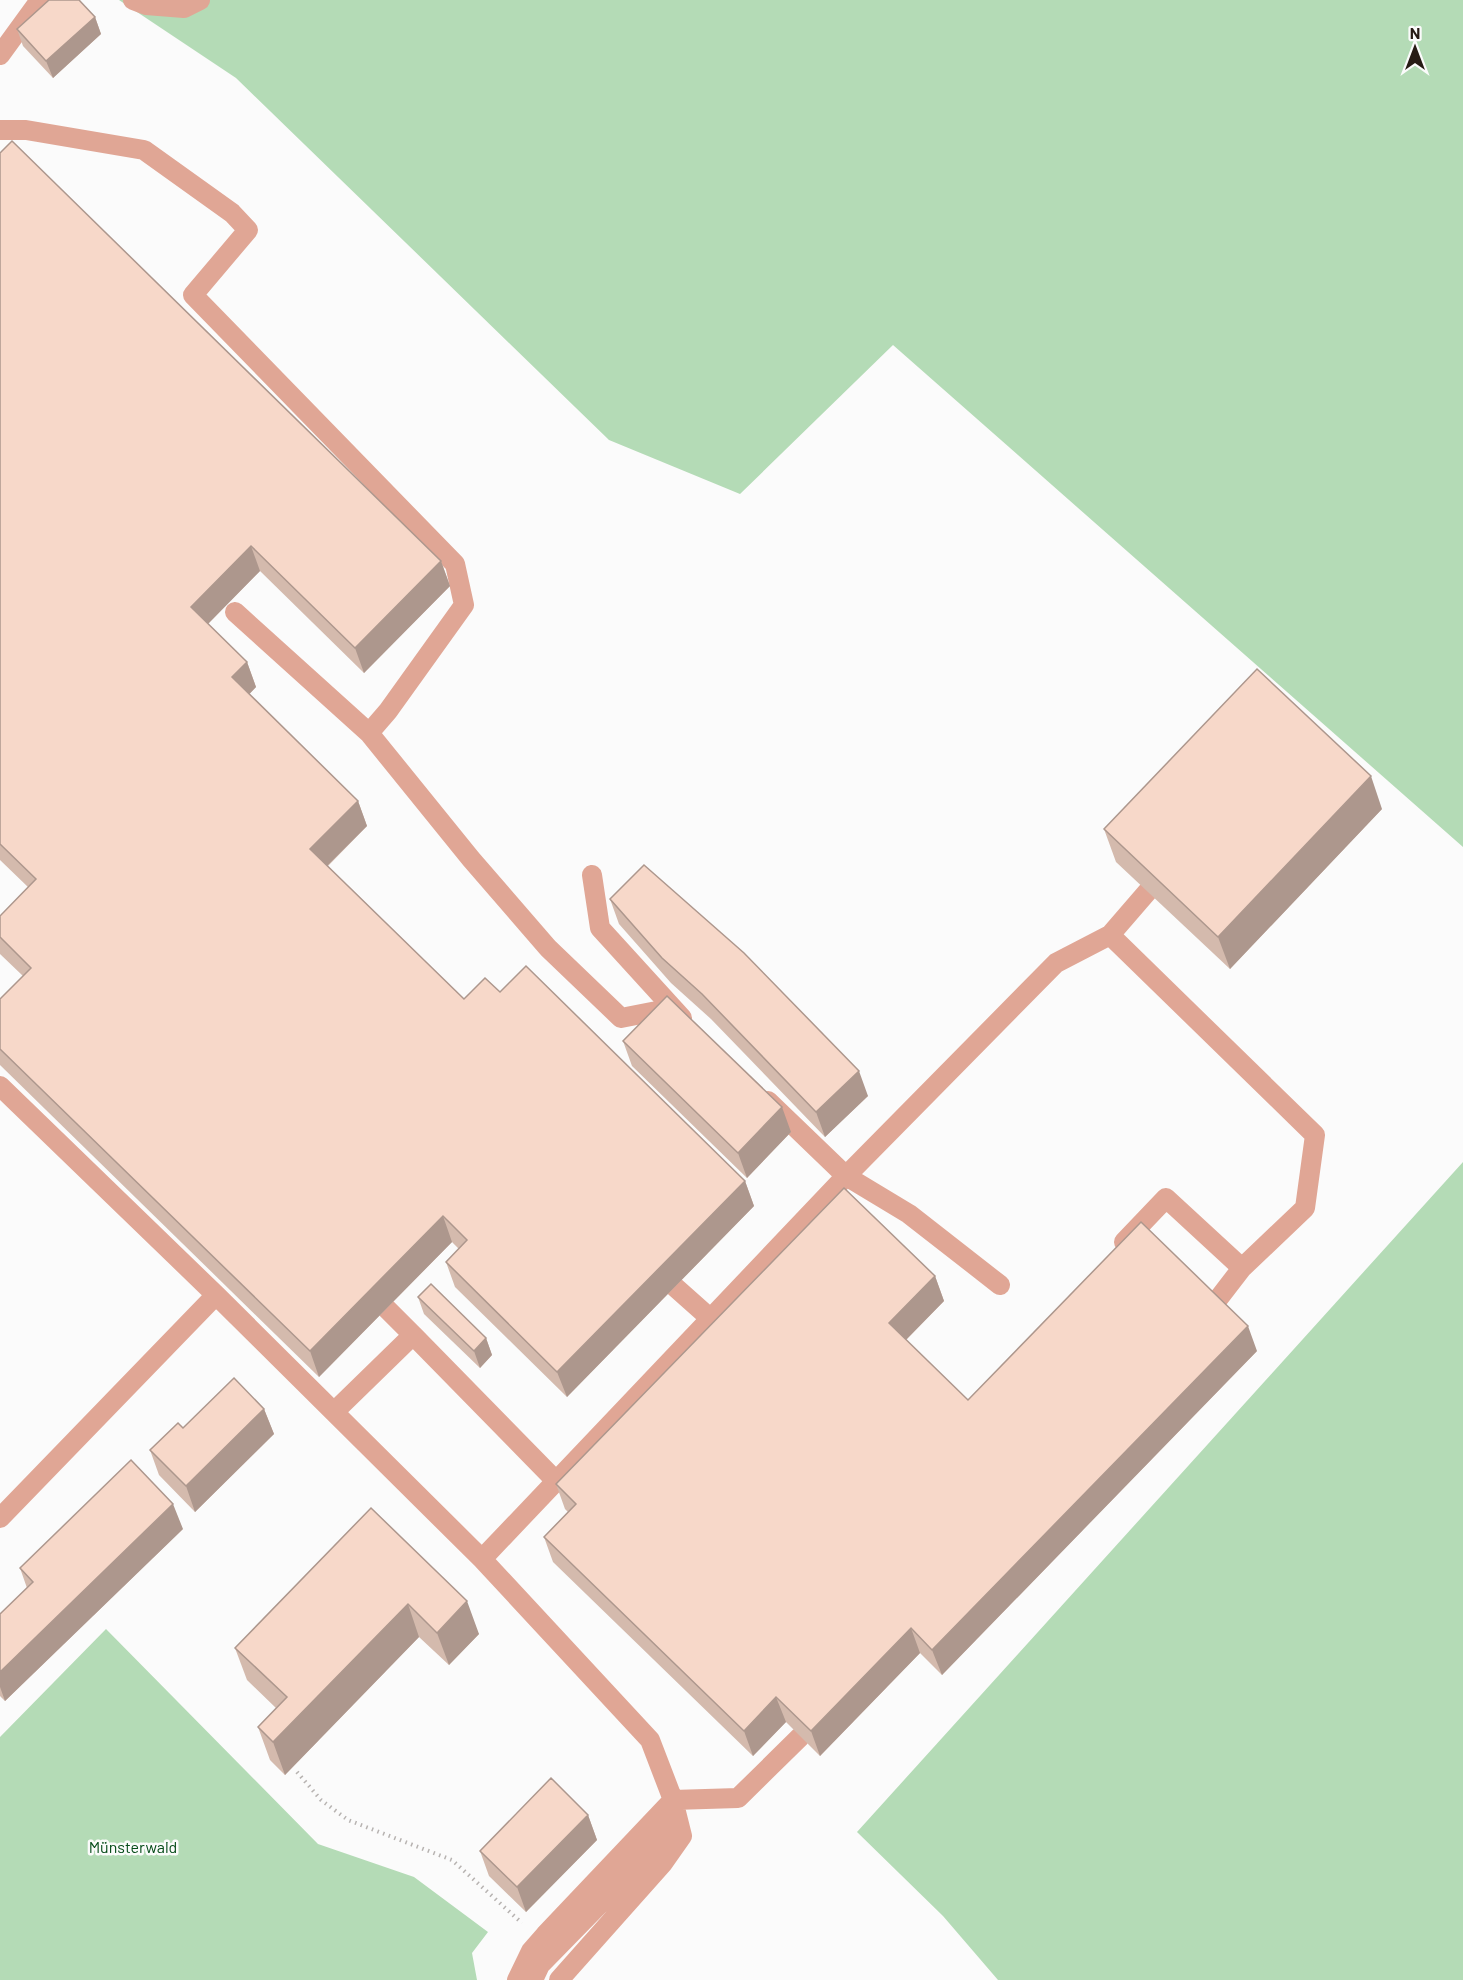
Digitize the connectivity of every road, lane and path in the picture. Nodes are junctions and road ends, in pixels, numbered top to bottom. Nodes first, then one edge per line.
1 (40, 0) edge
2 (133, 0) edge
3 (200, 0) edge
4 (0, 55) edge
5 (0, 130) edge
6 (235, 612) dead end
7 (369, 733) junction
8 (592, 874) dead end
9 (1148, 891) edge
10 (1110, 935) junction
11 (672, 1008) junction
12 (697, 1032) edge
13 (0, 1086) edge
14 (755, 1088) edge
15 (846, 1176) junction
16 (1108, 1258) edge
17 (1242, 1268) junction
18 (1000, 1285) dead end
19 (675, 1287) dead end
20 (216, 1295) junction
21 (1212, 1307) edge
22 (386, 1308) dead end
23 (711, 1319) junction
24 (413, 1335) junction
25 (334, 1412) junction
26 (556, 1481) junction
27 (0, 1518) edge
28 (482, 1559) junction
29 (800, 1737) edge
30 (297, 1772) dead end
31 (673, 1800) junction
32 (541, 1940) junction
33 (517, 1980) edge
34 (532, 1980) edge
35 (560, 1980) edge

1 - 4 lane
2 - 3 lane
5 - 7 lane
6 - 7 lane
7 - 11 lane
8 - 11 lane
9 - 10 lane
10 - 15 lane
10 - 17 lane
11 - 12 lane
13 - 20 lane
14 - 15 lane
15 - 18 lane
15 - 23 lane
16 - 17 lane
17 - 21 lane
19 - 23 lane
20 - 25 lane
20 - 27 lane
22 - 24 lane
23 - 26 lane
24 - 25 lane
24 - 26 lane
25 - 28 lane
26 - 28 lane
28 - 31 lane
29 - 31 lane
30 - 32 path
31 - 32 lane
31 - 34 lane
31 - 35 lane
32 - 33 lane

